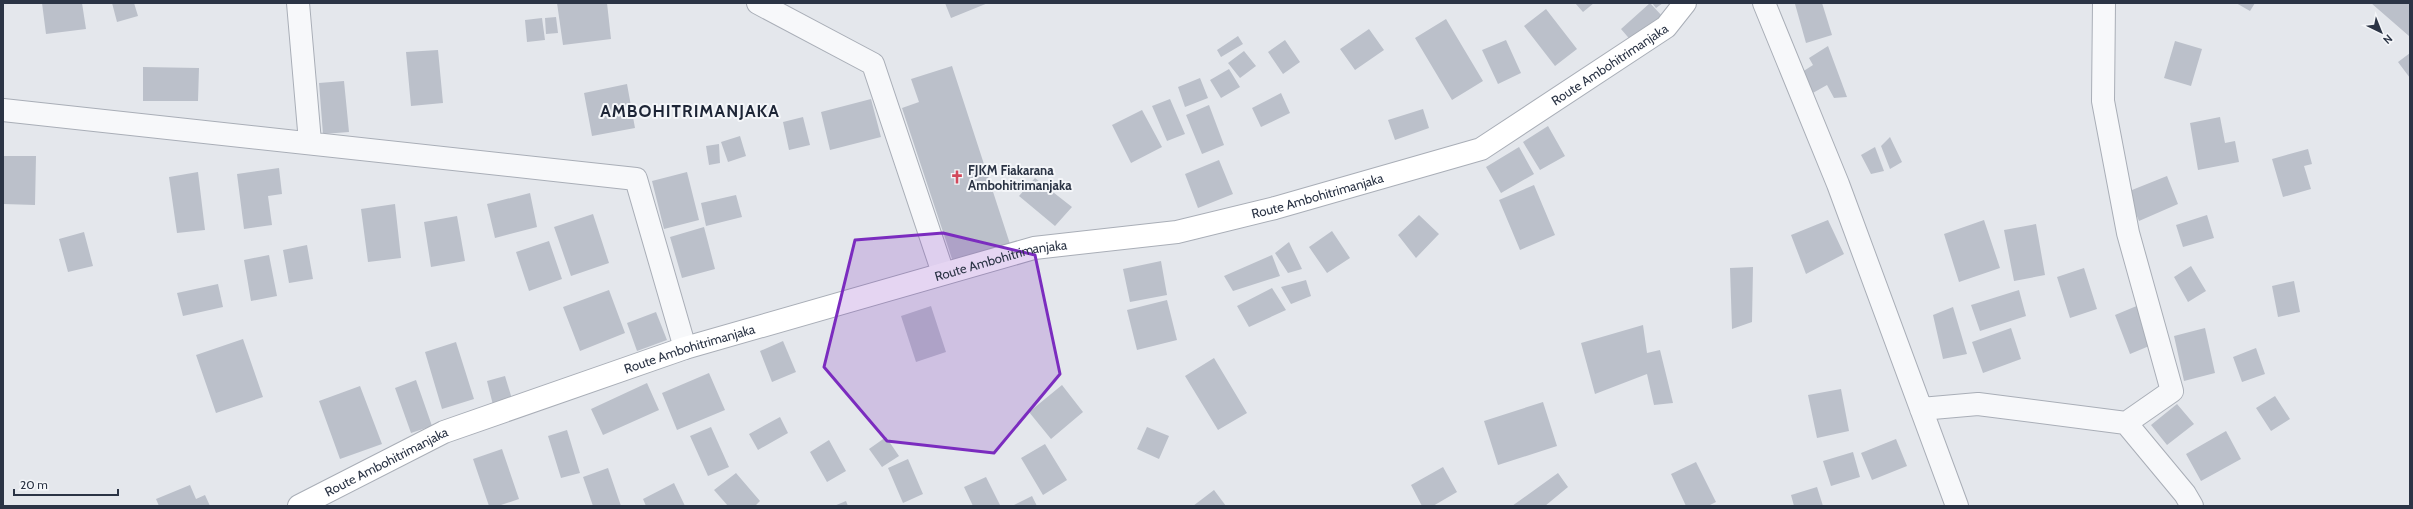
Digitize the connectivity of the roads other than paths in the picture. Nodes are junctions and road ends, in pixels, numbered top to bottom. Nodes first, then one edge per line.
1 (298, 3) edge
2 (758, 3) edge
3 (1685, 3) edge
4 (1764, 3) edge
5 (2104, 3) edge
6 (3, 110) edge
7 (310, 142) junction
8 (944, 274) junction
9 (685, 348) junction
10 (1921, 409) junction
11 (2126, 423) junction
12 (299, 506) edge
13 (1957, 506) edge
14 (2192, 506) edge

1 - 7 street
2 - 8 street
3 - 8 street, Route Ambohitrimanjaka
4 - 10 street
5 - 11 street
6 - 7 street
7 - 9 street
8 - 9 street, Route Ambohitrimanjaka
9 - 12 street, Route Ambohitrimanjaka
10 - 11 street
10 - 13 street
11 - 14 street

